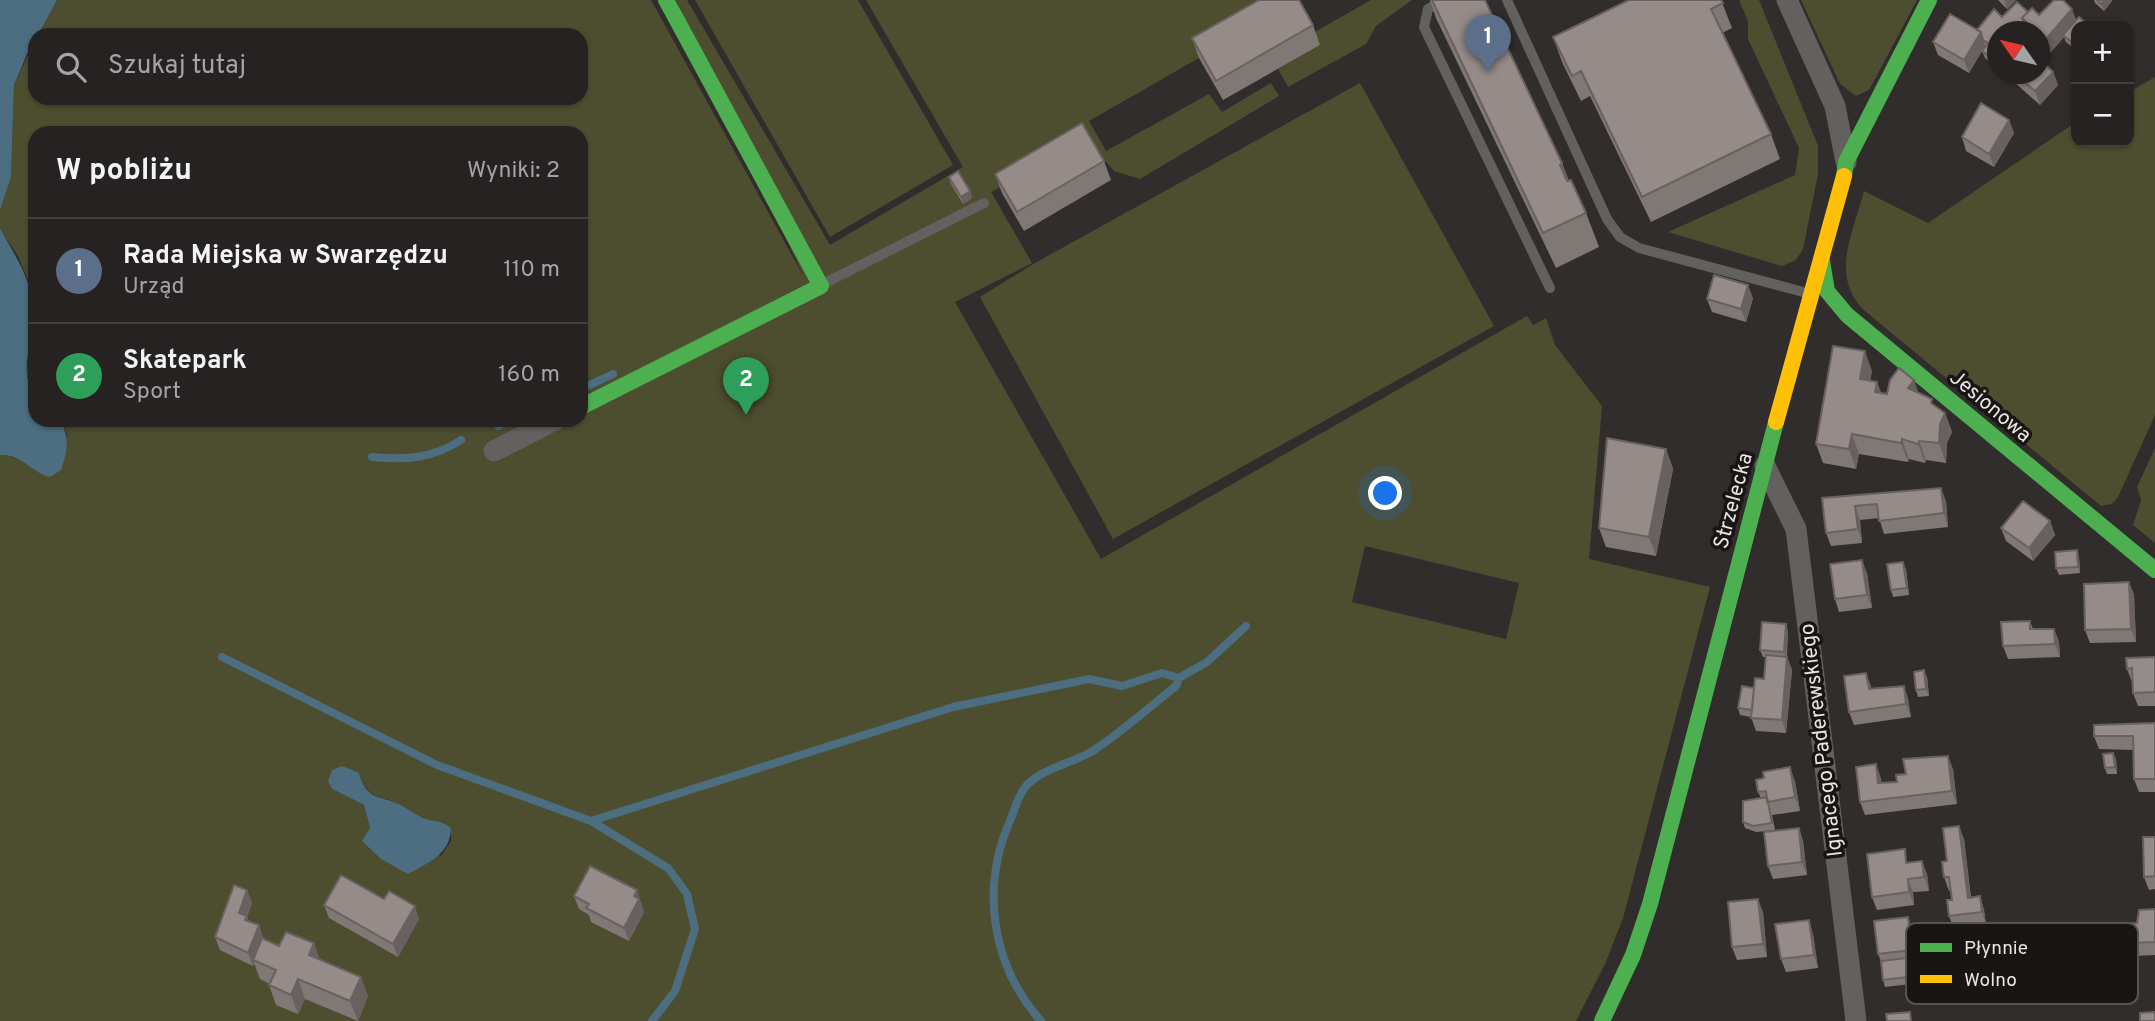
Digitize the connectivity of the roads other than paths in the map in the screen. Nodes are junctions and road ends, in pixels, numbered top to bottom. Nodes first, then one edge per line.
1 (666, 0) edge
2 (1442, 0) edge
3 (1507, 0) edge
4 (1787, 0) edge
5 (1929, 0) edge
6 (1846, 162) junction
7 (984, 203) dead end
8 (1822, 260) junction
9 (821, 286) junction
10 (1550, 288) dead end
11 (1811, 294) junction
12 (588, 403) edge
13 (541, 427) edge
14 (494, 451) dead end
15 (1765, 466) junction
16 (2155, 570) edge
17 (1602, 1021) edge
18 (1856, 1021) edge

1 - 9 street
2 - 10 lane
3 - 11 lane
4 - 6 street
5 - 6 street, Strzelecka
6 - 8 street, Strzelecka
7 - 9 lane
8 - 11 street, Strzelecka
8 - 16 street, Jesionowa
9 - 12 street
11 - 15 street, Strzelecka
13 - 14 street
15 - 17 street, Strzelecka
15 - 18 street, Ignacego Paderewskiego

